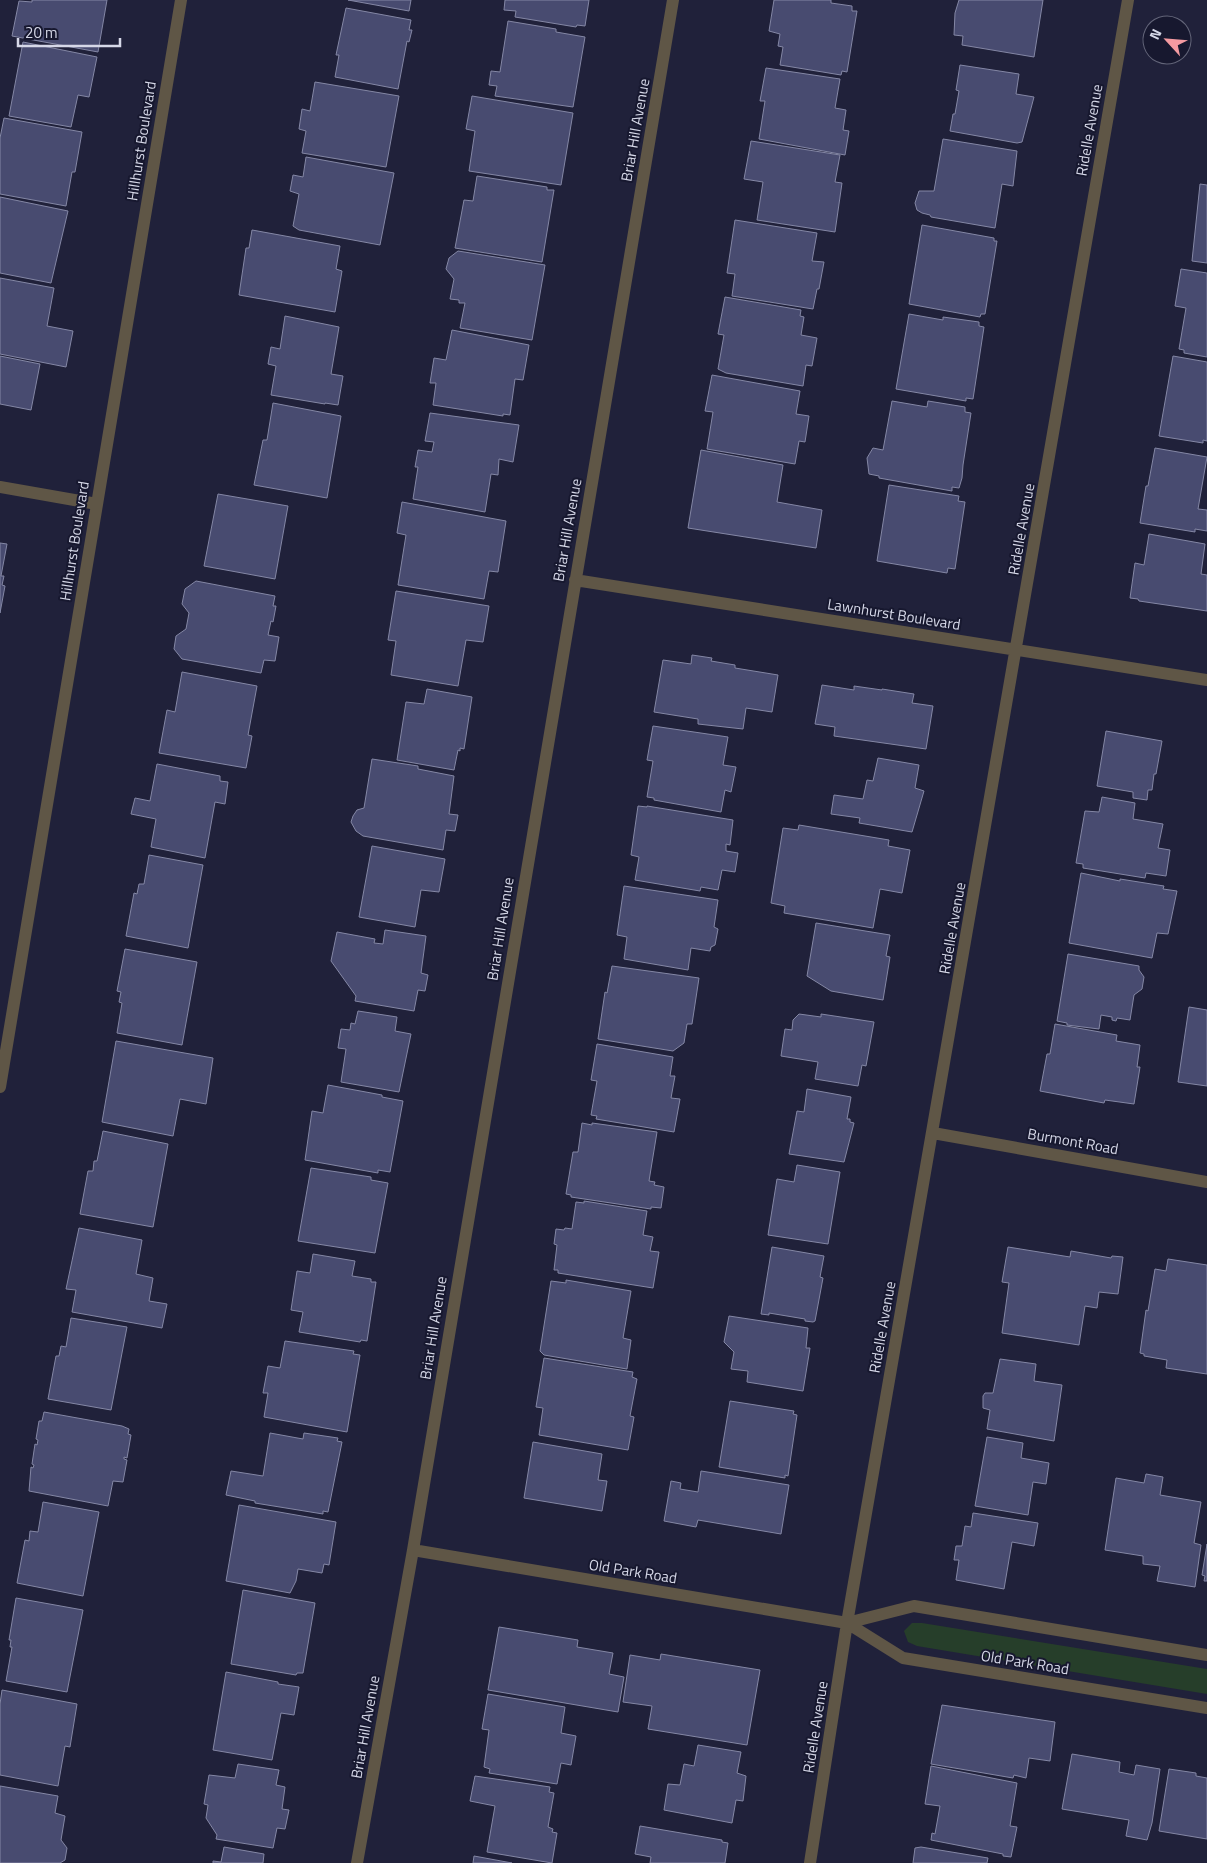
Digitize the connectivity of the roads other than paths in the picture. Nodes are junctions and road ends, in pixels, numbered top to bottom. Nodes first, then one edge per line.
1 (181, 0) edge
2 (674, 0) edge
3 (1128, 0) edge
4 (0, 487) edge
5 (97, 504) junction
6 (575, 580) junction
7 (1017, 650) junction
8 (1207, 680) edge
9 (0, 1087) edge
10 (932, 1133) junction
11 (1207, 1182) edge
12 (413, 1550) junction
13 (847, 1623) junction
14 (1207, 1655) edge
15 (1207, 1708) edge
16 (357, 1863) edge
17 (810, 1863) edge

1 - 5 street, Hillhurst Boulevard
2 - 6 street, Briar Hill Avenue
3 - 7 street, Ridelle Avenue
4 - 5 street
5 - 9 street, Hillhurst Boulevard
6 - 7 street, Lawnhurst Boulevard
6 - 12 street, Briar Hill Avenue
7 - 8 street, Lawnhurst Boulevard
7 - 10 street, Ridelle Avenue
10 - 11 street, Burmont Road
10 - 13 street, Ridelle Avenue
12 - 13 street, Old Park Road
12 - 16 street, Briar Hill Avenue
13 - 14 street, Old Park Road
13 - 15 street, Old Park Road
13 - 17 street, Ridelle Avenue

